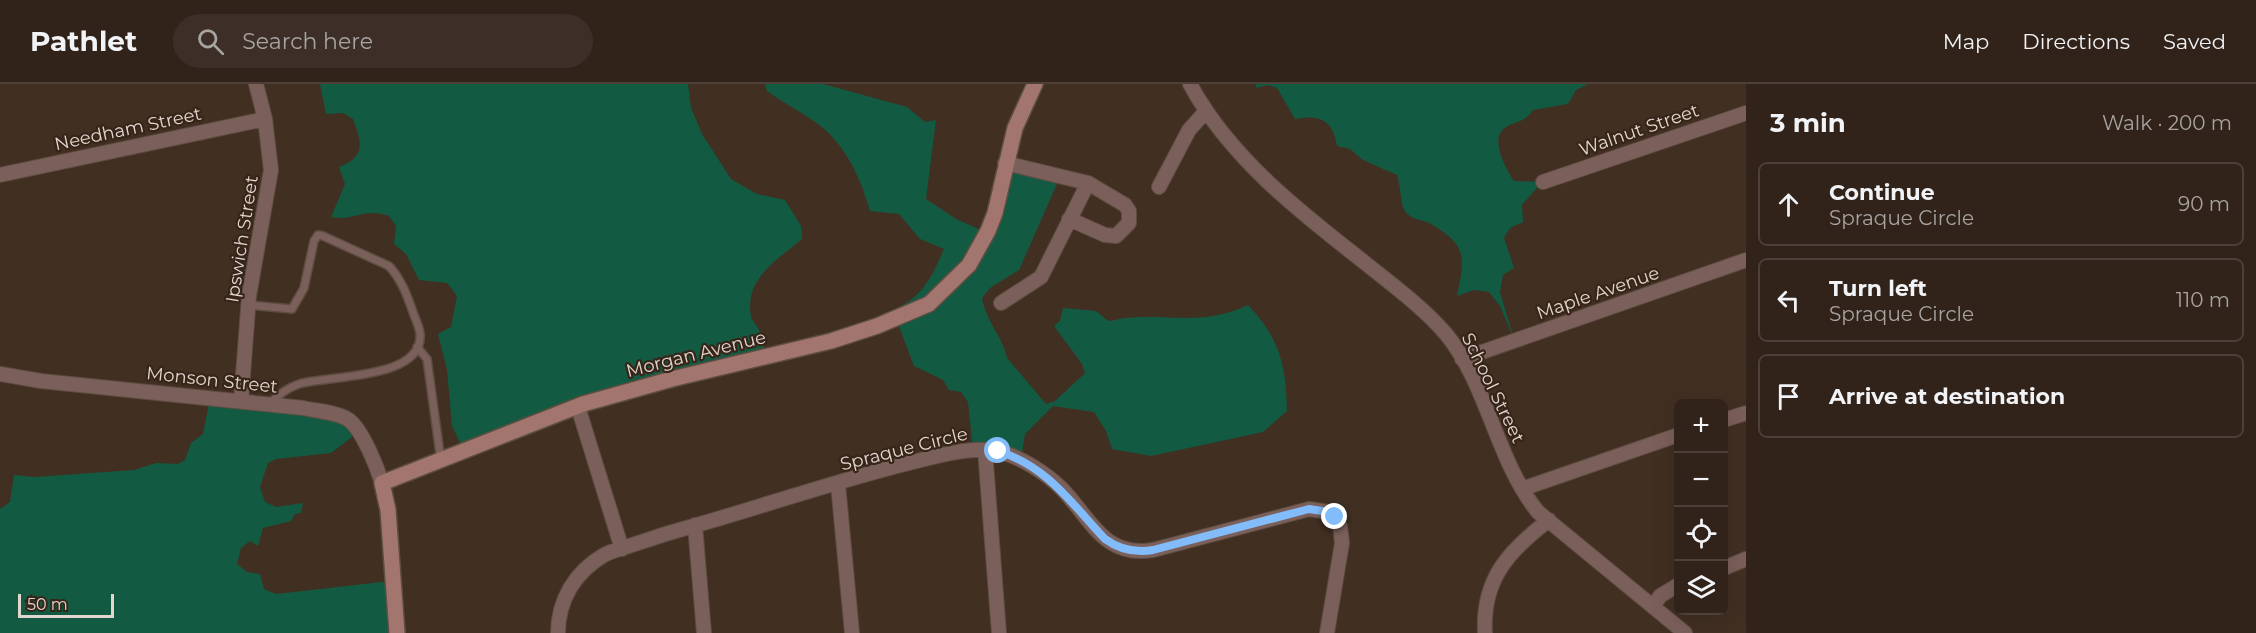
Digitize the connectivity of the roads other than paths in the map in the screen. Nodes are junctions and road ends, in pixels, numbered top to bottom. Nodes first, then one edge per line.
1 (256, 84) edge
2 (1035, 84) edge
3 (1190, 84) edge
4 (1206, 111) junction
5 (1746, 113) edge
6 (265, 119) junction
7 (1005, 163) junction
8 (0, 175) edge
9 (1543, 182) dead end
10 (1088, 183) junction
11 (1159, 187) dead end
12 (1069, 219) junction
13 (1746, 260) edge
14 (1001, 303) dead end
15 (249, 305) junction
16 (417, 347) junction
17 (1462, 359) junction
18 (0, 374) edge
19 (241, 401) junction
20 (269, 404) junction
21 (578, 407) junction
22 (1746, 412) edge
23 (1728, 419) edge
24 (1674, 436) edge
25 (985, 450) junction
26 (441, 461) junction
27 (382, 483) junction
28 (838, 484) junction
29 (1522, 489) junction
30 (1549, 520) junction
31 (695, 525) junction
32 (622, 549) junction
33 (1746, 559) edge
34 (1728, 566) edge
35 (1674, 587) edge
36 (1653, 607) junction
37 (397, 633) edge
38 (558, 633) edge
39 (704, 633) edge
40 (852, 633) edge
41 (999, 633) edge
42 (1327, 633) edge
43 (1485, 633) edge
44 (1685, 633) edge

1 - 6 street, Ipswich Street
2 - 7 street, Morgan Avenue
3 - 4 street, School Street
4 - 11 street
4 - 17 street, School Street
5 - 9 street, Walnut Street
6 - 8 street, Needham Street
6 - 15 street, Ipswich Street
7 - 10 street
7 - 21 street, Morgan Avenue
10 - 12 street
10 - 12 street
12 - 14 street
13 - 17 street, Maple Avenue
15 - 16 lane
15 - 19 street, Ipswich Street
16 - 20 lane
16 - 26 lane
17 - 29 street, School Street
18 - 19 street, Monson Street
19 - 20 street, Monson Street
20 - 27 street, Monson Street
21 - 26 street, Morgan Avenue
21 - 32 street
22 - 23 street
24 - 29 street
25 - 28 street, Spraque Circle
25 - 41 street
25 - 42 street, Spraque Circle
26 - 27 street, Morgan Avenue
27 - 37 street
28 - 31 street, Spraque Circle
28 - 40 street
29 - 30 street, School Street
30 - 36 street, School Street
30 - 43 street
31 - 32 street, Spraque Circle
31 - 39 street
32 - 38 street, Spraque Circle
33 - 34 street
35 - 36 street
36 - 44 street, School Street

